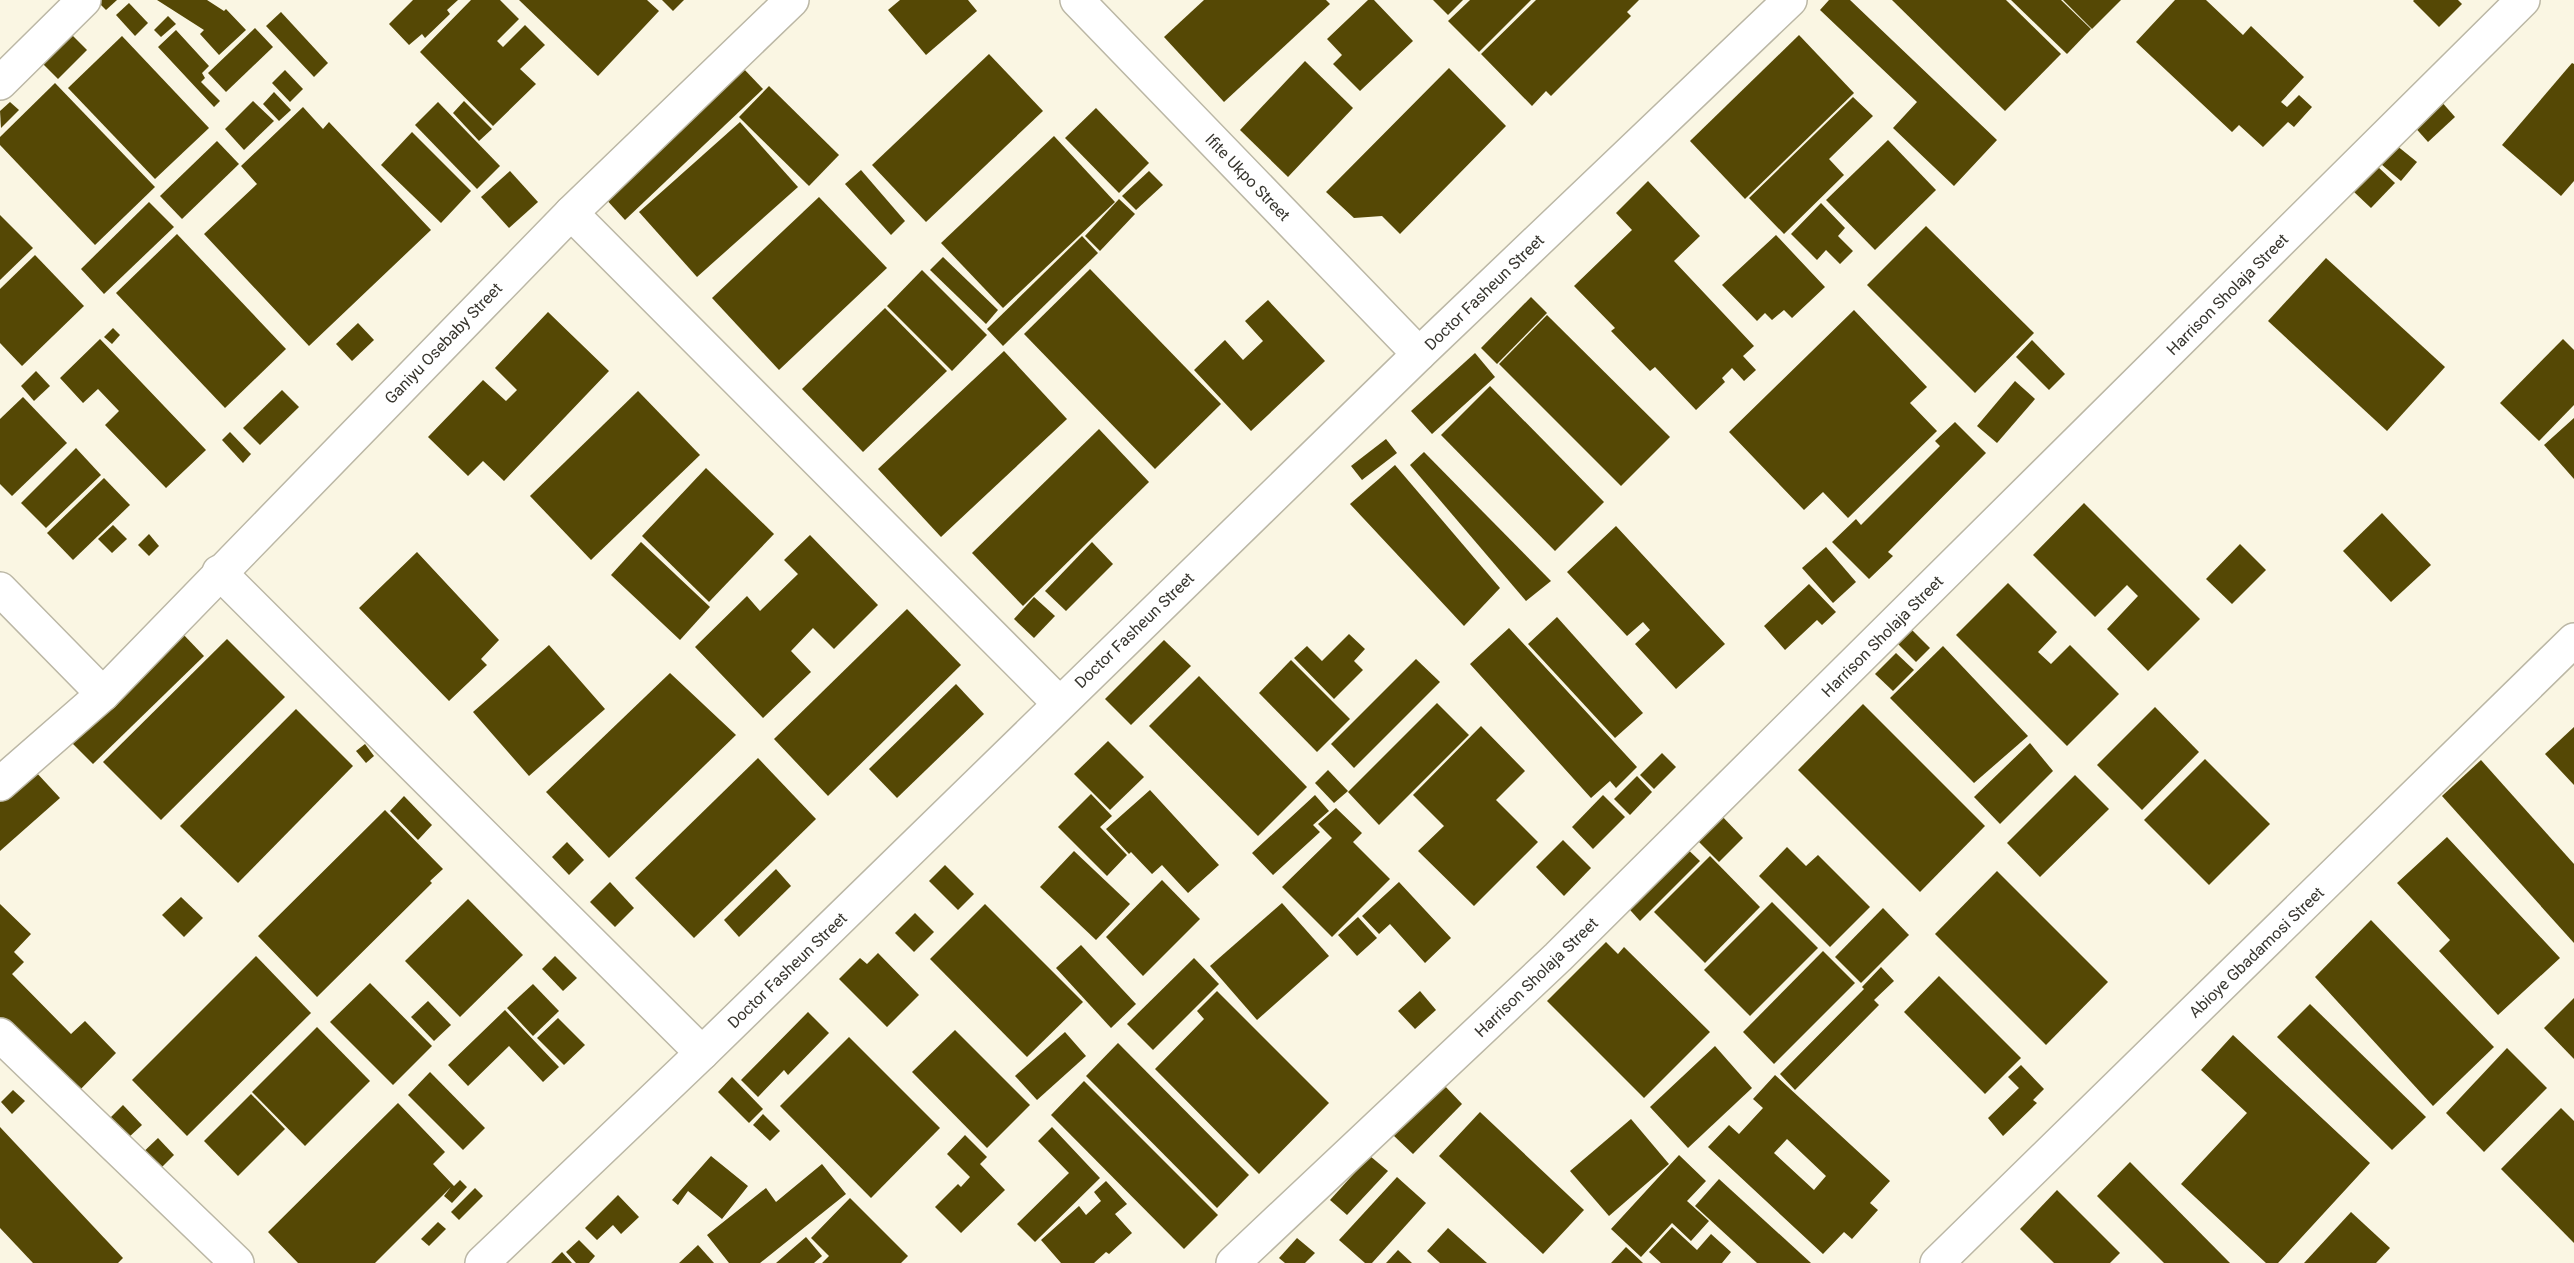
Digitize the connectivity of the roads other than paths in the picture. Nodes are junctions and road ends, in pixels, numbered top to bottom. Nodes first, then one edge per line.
1 (84, 0) edge
2 (792, 0) edge
3 (1077, 0) edge
4 (2523, 0) edge
5 (1781, 3) edge
6 (0, 83) edge
7 (571, 213) junction
8 (1419, 354) junction
9 (219, 572) junction
10 (0, 588) edge
11 (2574, 640) edge
12 (103, 694) junction
13 (1059, 703) junction
14 (0, 784) edge
15 (0, 1035) edge
16 (702, 1053) junction
17 (237, 1263) edge
18 (482, 1263) edge
19 (1233, 1263) edge
20 (1937, 1263) edge

1 - 6 street
2 - 7 street, Ganiyu Osebaby Street
3 - 8 street, Ifite Ukpo Street
4 - 19 street, Harrison Sholaja Street
5 - 8 street, Doctor Fasheun Street
7 - 9 street, Ganiyu Osebaby Street
7 - 13 street
8 - 13 street, Doctor Fasheun Street
9 - 12 street, Ganiyu Osebaby Street
9 - 16 street
10 - 12 street
11 - 20 street, Abioye Gbadamosi Street
12 - 14 street, Ganiyu Osebaby Street
13 - 16 street, Doctor Fasheun Street
15 - 17 street
16 - 18 street, Doctor Fasheun Street

